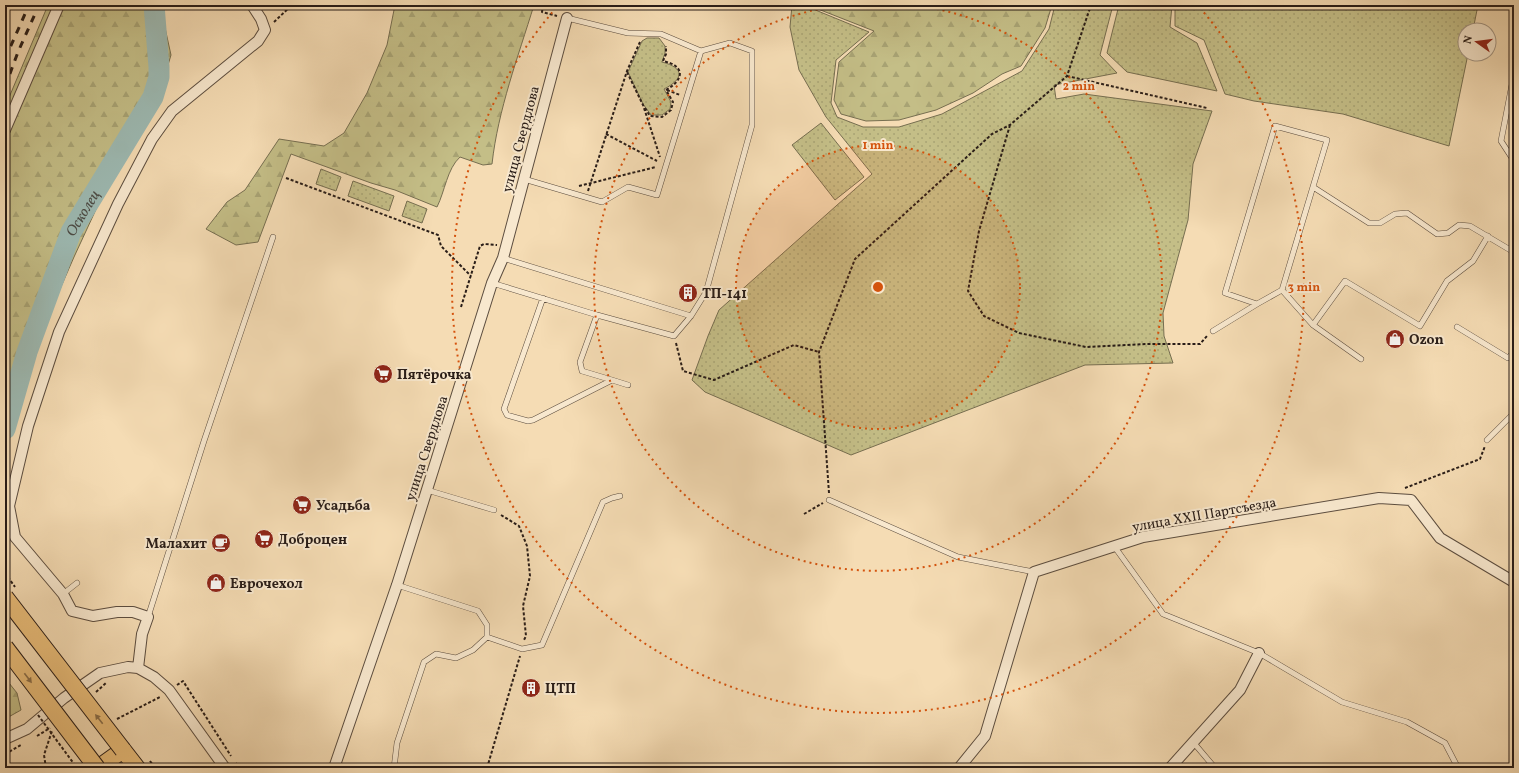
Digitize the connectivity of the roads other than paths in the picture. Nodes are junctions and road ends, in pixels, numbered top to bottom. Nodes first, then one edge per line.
1 (59, 5) edge
2 (252, 5) edge
3 (567, 18) joint
4 (701, 50) junction
5 (1514, 74) edge
6 (1513, 87) edge
7 (5, 130) edge
8 (1513, 159) edge
9 (524, 179) junction
10 (1313, 187) junction
11 (1488, 236) junction
12 (273, 237) dead end
13 (1514, 248) edge
14 (503, 258) junction
15 (492, 283) junction
16 (1282, 290) junction
17 (543, 298) junction
18 (1257, 304) junction
19 (597, 315) junction
20 (691, 316) junction
21 (1313, 325) junction
22 (1457, 327) dead end
23 (1213, 331) road end
24 (1514, 352) edge
25 (1361, 359) dead end
26 (612, 380) junction
27 (628, 385) dead end
28 (1514, 414) edge
29 (1487, 440) road end
30 (427, 490) junction
31 (620, 496) dead end
32 (829, 500) road end
33 (494, 510) road end
34 (1114, 546) junction
35 (1034, 572) junction
36 (1514, 582) edge
37 (77, 583) dead end
38 (397, 585) junction
39 (63, 594) junction
40 (5, 597) edge
41 (148, 618) junction
42 (487, 637) junction
43 (5, 647) edge
44 (1259, 653) junction
45 (138, 668) junction
46 (5, 739) edge
47 (1192, 742) junction
48 (123, 750) junction
49 (98, 768) edge
50 (137, 768) edge
51 (225, 768) edge
52 (334, 768) edge
53 (394, 768) edge
54 (959, 768) edge
55 (1170, 768) edge
56 (1215, 768) edge
57 (1458, 768) edge

1 - 7 street
2 - 39 street
3 - 4 lane
3 - 9 street, улица Свердлова
4 - 9 lane
4 - 20 lane
5 - 6 lane
6 - 8 lane
9 - 14 street, улица Свердлова
10 - 11 lane
10 - 16 lane
10 - 18 lane
11 - 13 lane
11 - 21 lane
12 - 41 lane
14 - 15 street, улица Свердлова
14 - 20 lane
15 - 17 lane
15 - 30 street, улица Свердлова
16 - 18 lane
16 - 21 lane
17 - 19 lane
17 - 26 lane
18 - 23 lane
19 - 20 lane
19 - 26 lane
21 - 25 lane
22 - 24 lane
26 - 27 lane
28 - 29 lane
30 - 33 lane
30 - 38 street, улица Свердлова
31 - 42 lane
32 - 35 lane
34 - 35 street, улица XXII Партсъезда
34 - 36 street, улица XXII Партсъезда
34 - 44 lane
35 - 54 street
37 - 39 lane
38 - 42 lane
38 - 52 street, улица Свердлова
39 - 41 street
48 -> 40 main road, bridge
41 - 45 street
42 - 53 lane
43 -> 49 main road, bridge
44 - 47 street
44 - 57 lane
45 - 46 street
45 - 51 street
47 - 55 street
47 - 56 lane
48 - 49 main road
48 - 50 main road

